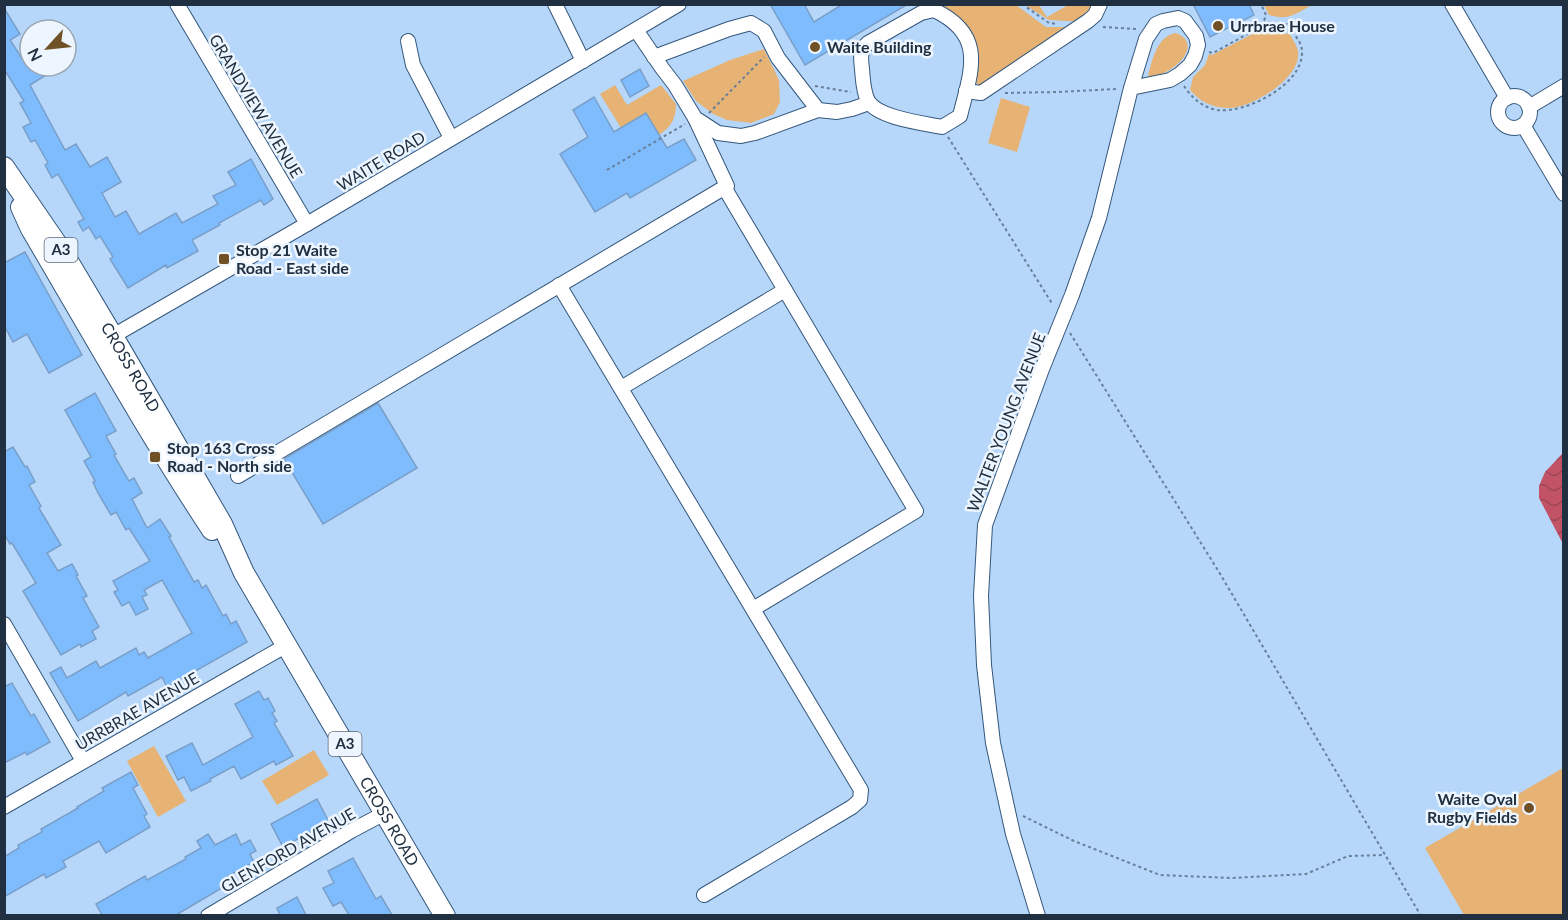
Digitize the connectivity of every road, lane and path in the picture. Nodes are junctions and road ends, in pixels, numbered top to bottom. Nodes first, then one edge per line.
1 (177, 4) edge
2 (555, 4) edge
3 (680, 4) edge
4 (1100, 4) edge
5 (1261, 4) edge
6 (1452, 4) edge
7 (1264, 21) junction
8 (636, 30) junction
9 (408, 41) dead end
10 (773, 48) junction
11 (1197, 51) junction
12 (654, 57) junction
13 (583, 62) junction
14 (1178, 76) junction
15 (1563, 86) edge
16 (1131, 88) junction
17 (966, 92) junction
18 (981, 93) junction
19 (1507, 98) junction
20 (869, 103) junction
21 (1529, 107) junction
22 (818, 110) junction
23 (698, 120) junction
24 (1523, 125) junction
25 (942, 127) junction
26 (451, 138) junction
27 (4, 167) edge
28 (607, 170) dead end
29 (4, 175) edge
30 (724, 187) junction
31 (1563, 194) edge
32 (307, 224) junction
33 (560, 285) junction
34 (785, 290) junction
35 (1062, 320) junction
36 (106, 340) junction
37 (621, 388) junction
38 (238, 476) dead end
39 (753, 609) junction
40 (4, 624) edge
41 (287, 645) junction
42 (83, 761) junction
43 (1007, 806) junction
44 (4, 807) edge
45 (385, 813) junction
46 (1385, 855) junction
47 (704, 895) dead end
48 (208, 915) edge
49 (445, 915) edge
50 (1038, 915) edge
51 (1421, 915) edge

1 - 32 street, GRANDVIEW AVENUE
2 - 13 street
3 - 8 street, WAITE ROAD
4 - 18 street
5 - 7 path
6 - 19 street
7 - 11 path
7 - 14 path
8 - 12 street
8 - 13 street, WAITE ROAD
9 - 26 street
10 - 12 street
10 - 22 street
10 - 23 path
11 - 14 street
11 - 16 street, WALTER YOUNG AVENUE
12 - 23 street
13 - 26 street, WAITE ROAD
14 - 16 street
15 - 21 street
16 - 18 path
16 - 35 street, WALTER YOUNG AVENUE
17 - 18 street
17 - 20 street
17 - 25 street
19 - 21 street
19 - 24 street
20 - 22 street
20 - 25 street
21 - 24 street
22 - 23 street
23 - 28 path
23 - 30 street
24 - 31 street
25 - 35 path
26 - 32 street, WAITE ROAD
27 - 36 highway, CROSS ROAD / A3
29 - 36 highway, CROSS ROAD / A3
30 - 33 street
30 - 34 street
32 - 36 street, WAITE ROAD
33 - 37 street
33 - 38 street
34 - 37 street
34 - 39 street
35 - 43 street, WALTER YOUNG AVENUE
35 - 46 path
36 - 41 highway, CROSS ROAD / A3
37 - 39 street
39 - 47 street
40 - 42 street
41 - 42 street, URRBRAE AVENUE
41 - 45 highway, CROSS ROAD / A3
42 - 44 street, URRBRAE AVENUE
43 - 46 path
43 - 50 street, WALTER YOUNG AVENUE
45 - 48 street, GLENFORD AVENUE
45 - 49 highway, CROSS ROAD / A3
46 - 51 path

